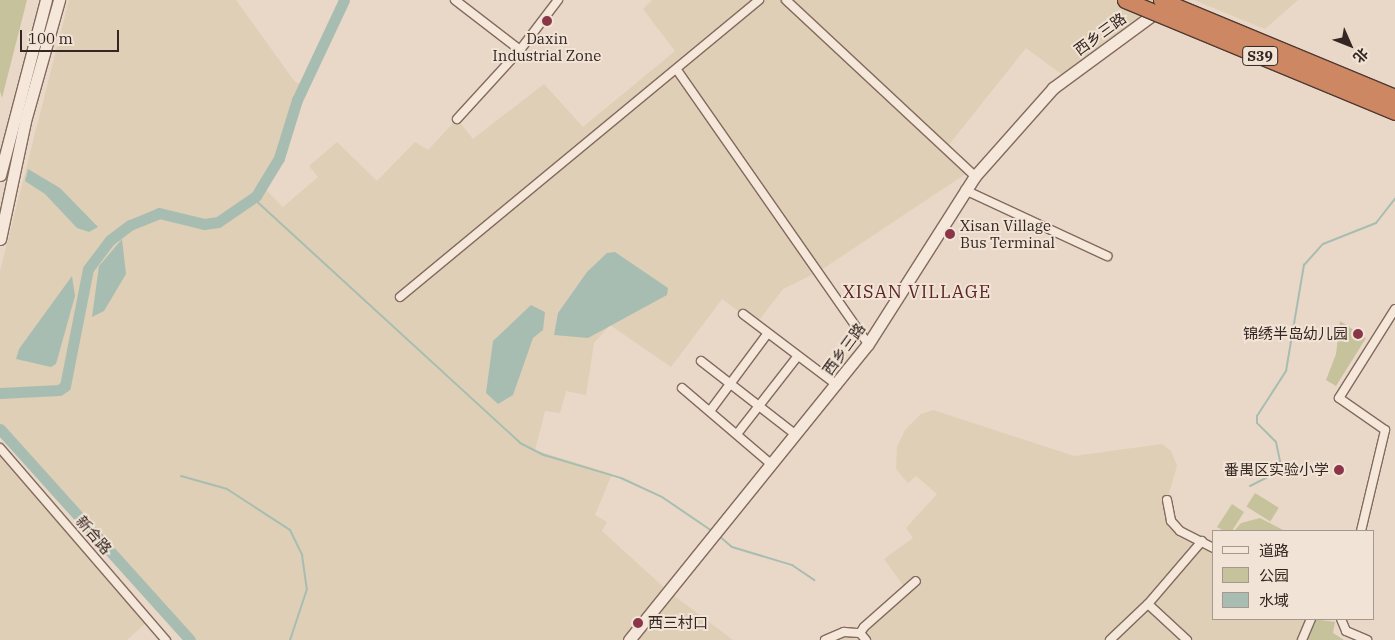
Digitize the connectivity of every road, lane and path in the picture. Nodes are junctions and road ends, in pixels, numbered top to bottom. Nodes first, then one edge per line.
1 (46, 0) edge
2 (59, 0) edge
3 (455, 0) edge
4 (558, 0) edge
5 (759, 0) edge
6 (786, 0) edge
7 (1125, 0) edge
8 (1161, 0) edge
9 (1173, 0) edge
10 (520, 50) junction
11 (677, 70) junction
12 (1395, 97) edge
13 (1395, 112) edge
14 (457, 119) dead end
15 (0, 175) edge
16 (974, 176) junction
17 (965, 190) junction
18 (0, 239) edge
19 (1107, 256) dead end
20 (400, 296) dead end
21 (1395, 309) edge
22 (744, 314) dead end
23 (768, 333) junction
24 (868, 344) junction
25 (797, 357) junction
26 (701, 361) dead end
27 (731, 384) junction
28 (837, 384) junction
29 (682, 388) dead end
30 (760, 405) junction
31 (710, 411) junction
32 (737, 434) junction
33 (796, 435) junction
34 (0, 448) edge
35 (771, 464) junction
36 (1167, 500) dead end
37 (1361, 530) edge
38 (1202, 541) junction
39 (1212, 547) edge
40 (916, 581) dead end
41 (1148, 604) junction
42 (1312, 620) edge
43 (1341, 620) edge
44 (860, 634) junction
45 (166, 640) edge
46 (628, 640) edge
47 (826, 640) edge
48 (866, 640) edge
49 (1110, 640) edge
50 (1187, 640) edge
51 (1302, 640) edge
52 (1367, 640) edge

1 - 15 street
2 - 18 street
3 - 10 street
4 - 10 street
5 - 11 street
6 - 16 street
7 - 13 highway, S39, bridge
8 - 12 highway, S39, bridge
9 - 16 street, 西乡三路
10 - 14 street
11 - 20 street
11 - 24 street
16 - 17 street, 西乡三路
17 - 19 street
17 - 24 street, 西乡三路
21 - 37 street
22 - 23 street
23 - 25 street
23 - 27 street
24 - 28 street, 西乡三路
25 - 28 street
25 - 30 street
26 - 27 street
27 - 30 street
27 - 31 street
28 - 33 street, 西乡三路
29 - 31 street
30 - 32 street
30 - 33 street
31 - 32 street
32 - 35 street
33 - 35 street, 西乡三路
34 - 45 street, 新合路
35 - 46 street, 西乡三路
36 - 38 street
38 - 39 street
38 - 41 street
40 - 44 street
41 - 49 street
41 - 50 street
42 - 51 street
43 - 52 street
44 - 47 street
44 - 48 street

